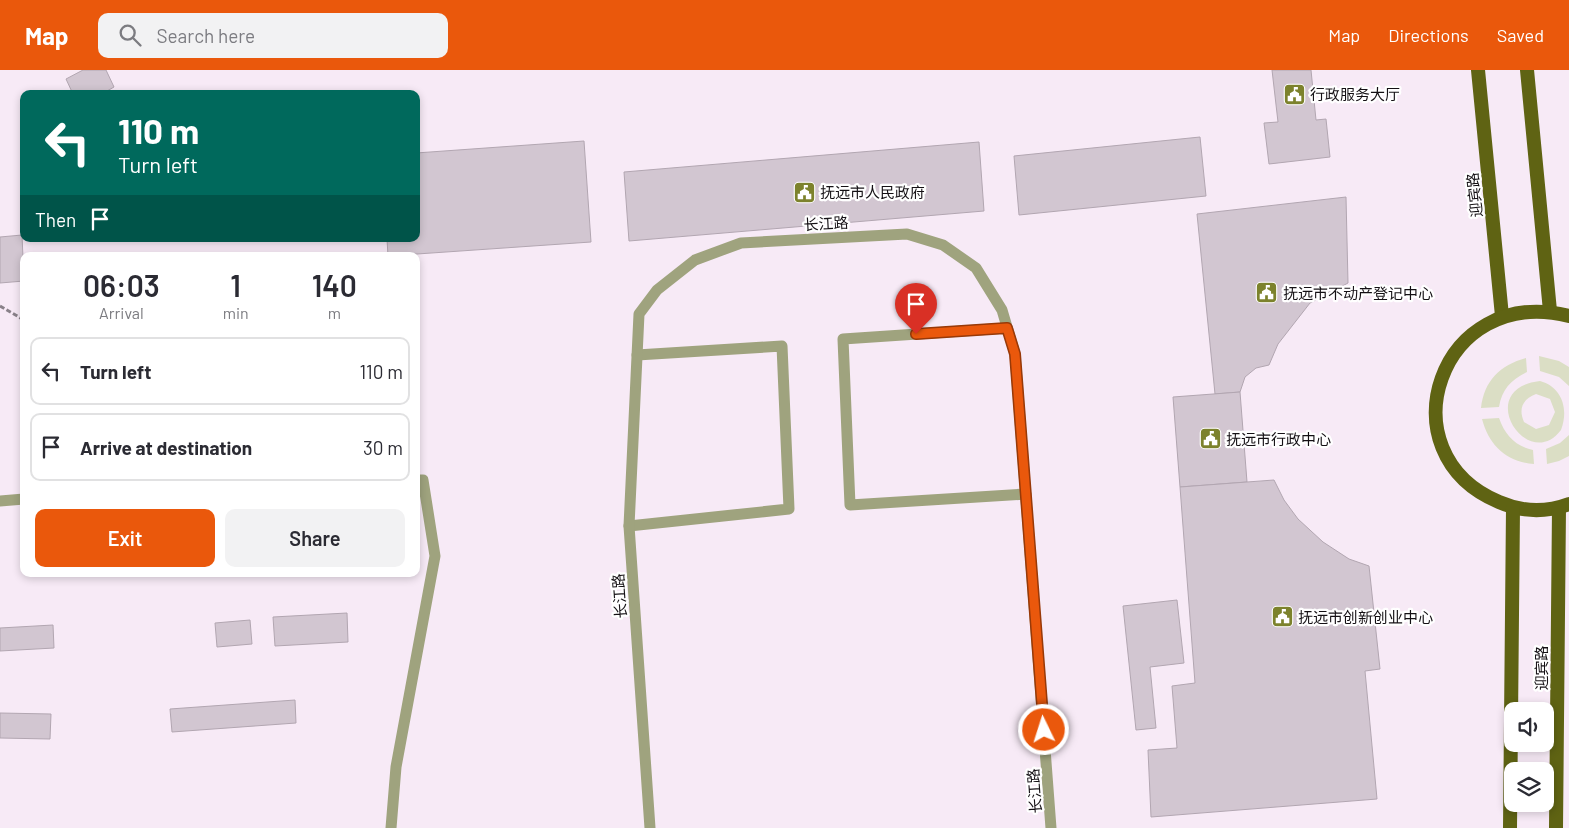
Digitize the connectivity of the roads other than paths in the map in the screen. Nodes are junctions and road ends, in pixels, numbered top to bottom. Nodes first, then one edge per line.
1 (1478, 70) edge
2 (1526, 70) edge
3 (1550, 311) junction
4 (1502, 316) junction
5 (1569, 316) edge
6 (1007, 328) junction
7 (637, 355) junction
8 (420, 480) edge
9 (1026, 494) junction
10 (20, 499) edge
11 (0, 501) edge
12 (1564, 506) edge
13 (1513, 508) junction
14 (629, 526) junction
15 (391, 828) edge
16 (650, 828) edge
17 (1052, 828) edge
18 (1510, 828) edge
19 (1556, 828) edge

1 - 4 main road, 迎宾路
2 - 3 main road
3 - 4 main road
3 - 5 main road
4 - 13 main road
6 - 7 lane, 长江路
6 - 9 lane, 长江路
6 - 9 lane
7 - 14 lane, 长江路
7 - 14 lane
8 - 15 lane
9 - 17 lane, 长江路
10 - 11 lane
12 - 13 main road
12 - 19 main road, 迎宾路
13 - 18 main road, 迎宾路
14 - 16 lane, 长江路

